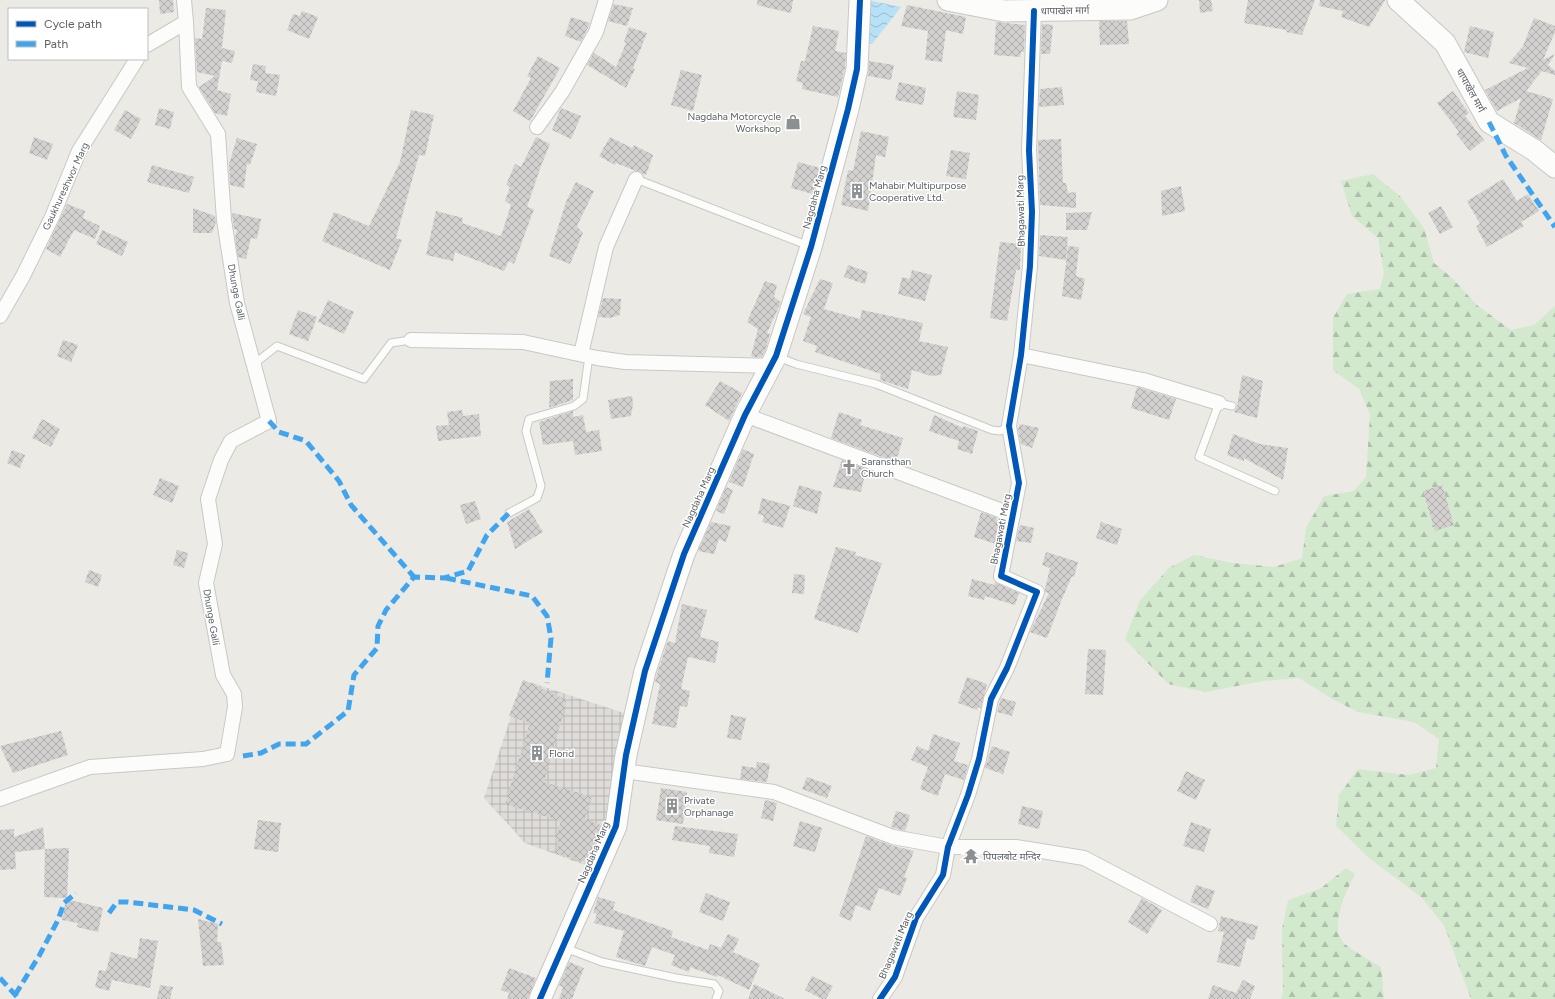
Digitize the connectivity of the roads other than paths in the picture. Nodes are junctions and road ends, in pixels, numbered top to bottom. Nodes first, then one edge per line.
1 (184, 0) edge
2 (606, 0) edge
3 (860, 0) edge
4 (948, 0) edge
5 (1157, 0) edge
6 (1398, 0) edge
7 (1046, 7) edge
8 (186, 22) junction
9 (148, 44) edge
10 (136, 60) edge
11 (537, 127) dead end
12 (1555, 167) edge
13 (636, 179) joint
14 (811, 247) junction
15 (2, 307) edge
16 (411, 340) joint
17 (585, 355) junction
18 (1021, 355) junction
19 (774, 361) junction
20 (254, 364) junction
21 (1226, 405) joint
22 (745, 415) junction
23 (1009, 426) junction
24 (1275, 491) dead end
25 (509, 512) dead end
26 (1013, 515) junction
27 (624, 771) junction
28 (0, 799) edge
29 (948, 846) junction
30 (1210, 924) dead end
31 (563, 947) junction
32 (540, 999) edge
33 (716, 999) edge
34 (880, 999) edge

1 - 8 street
2 - 11 street
3 - 14 street, Nagdaha Marg
4 - 7 street, धापाखेल मार्ग
5 - 7 street, धापाखेल मार्ग
6 - 12 street, धापाखेल मार्ग
7 - 18 street, Bhagawati Marg
8 - 9 street
8 - 20 street, Dhunge Galli
10 - 15 street, Gaukhureshwor Marg
13 - 14 lane
13 - 17 street
14 - 19 street, Nagdaha Marg
16 - 17 street
16 - 20 lane
17 - 19 street
17 - 25 lane
18 - 21 street
18 - 23 street, Bhagawati Marg
19 - 22 street, Nagdaha Marg
19 - 23 lane
20 - 28 street, Dhunge Galli
21 - 24 lane
22 - 26 street
22 - 27 street, Nagdaha Marg
23 - 26 street, Bhagawati Marg
26 - 29 street, Bhagawati Marg
27 - 29 street
27 - 31 street, Nagdaha Marg
29 - 30 street
29 - 34 street, Bhagawati Marg
31 - 32 street, Nagdaha Marg
31 - 33 lane

